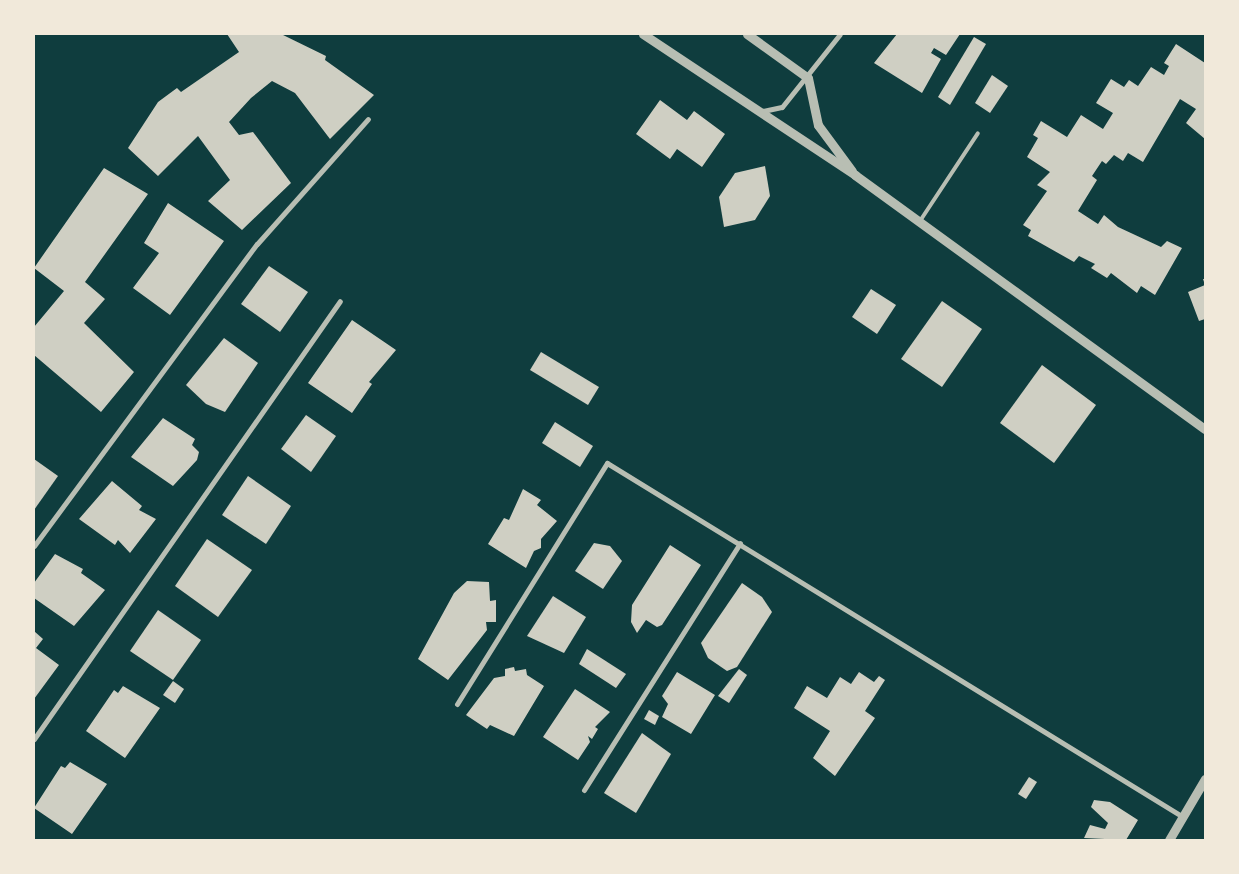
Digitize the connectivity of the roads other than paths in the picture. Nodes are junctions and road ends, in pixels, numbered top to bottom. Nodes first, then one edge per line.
1 (643, 34) edge
2 (747, 34) edge
3 (840, 34) edge
4 (808, 78) junction
5 (752, 111) junction
6 (368, 120) dead end
7 (978, 133) dead end
8 (855, 175) junction
9 (919, 222) junction
10 (340, 301) dead end
11 (1205, 429) edge
12 (740, 543) junction
13 (34, 546) edge
14 (457, 704) dead end
15 (34, 739) edge
16 (1205, 779) edge
17 (584, 790) dead end
18 (1183, 817) junction
19 (1169, 840) edge

1 - 5 street
2 - 4 street
3 - 4 street
4 - 5 street
4 - 8 street
5 - 8 street
6 - 13 street
7 - 9 lane
8 - 9 street
9 - 11 street
10 - 15 street
12 - 14 street
12 - 17 street
12 - 18 street
16 - 18 street
18 - 19 street

